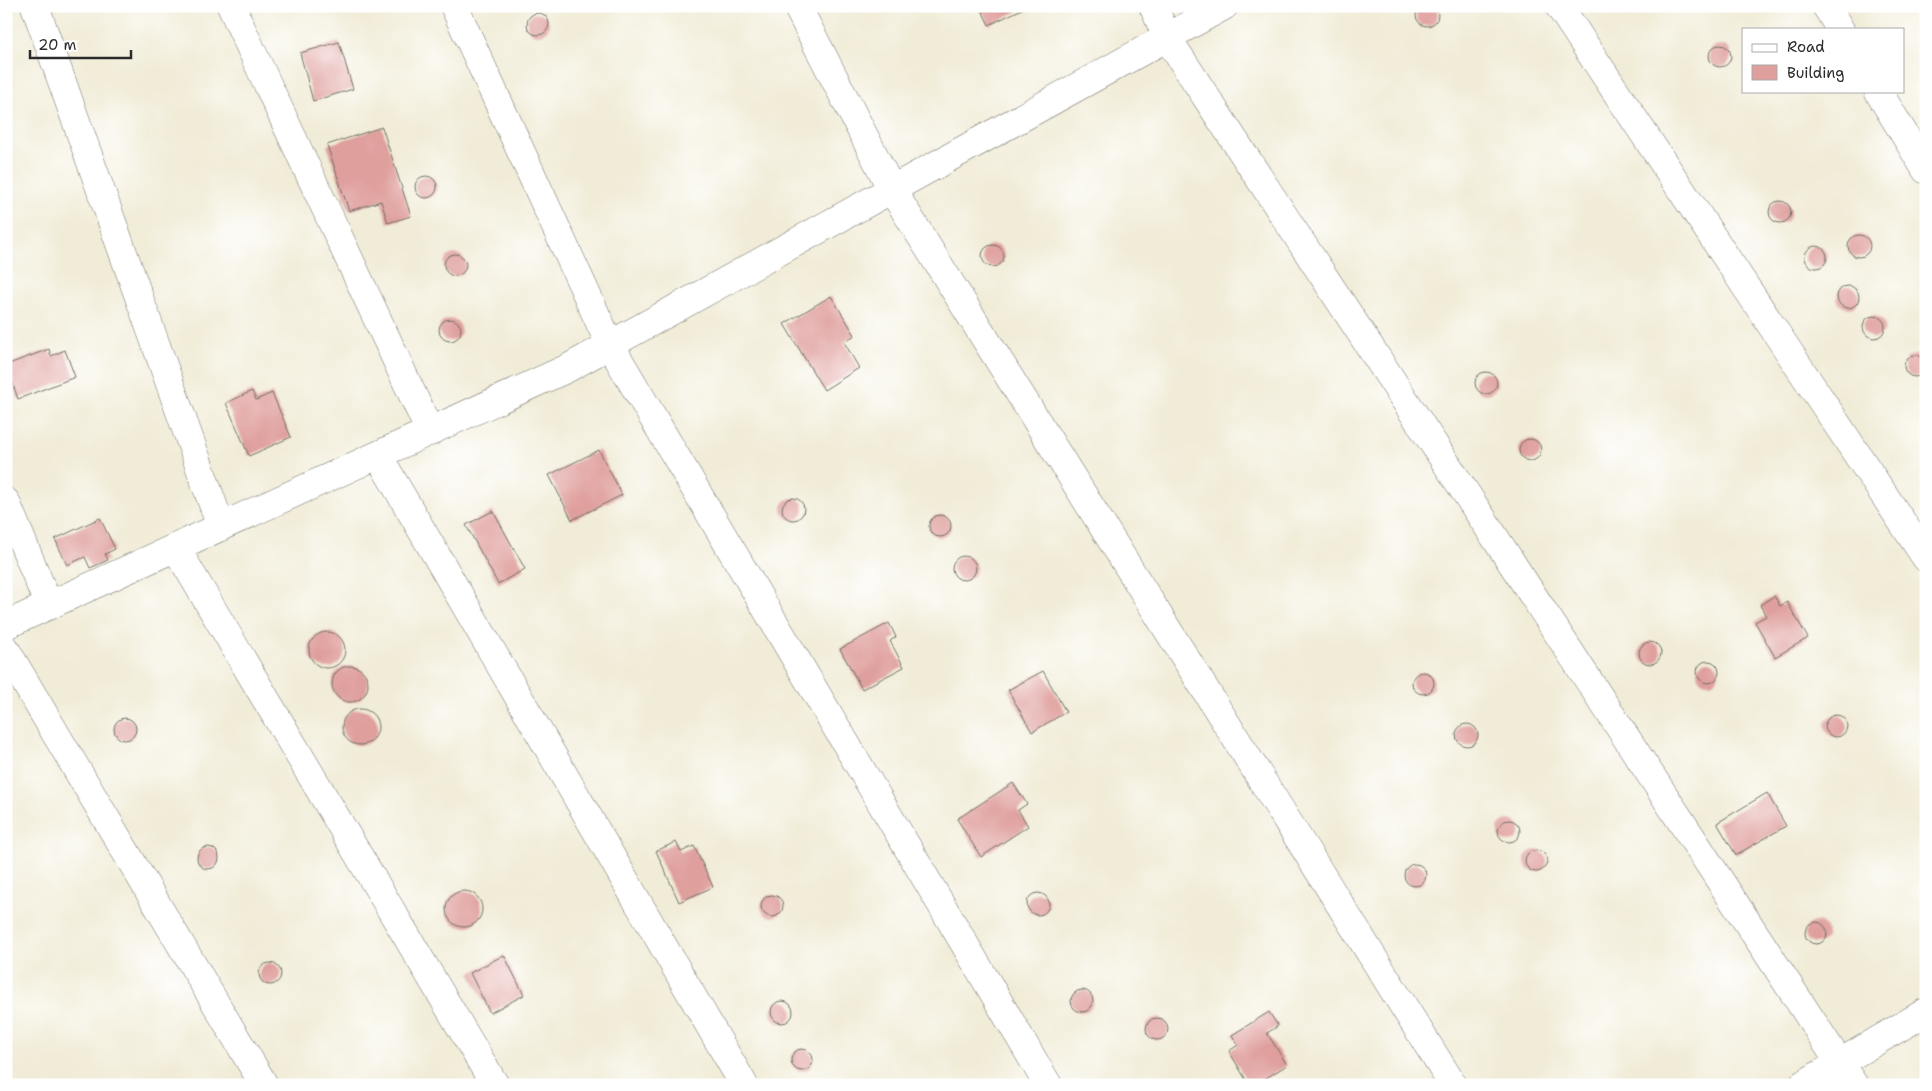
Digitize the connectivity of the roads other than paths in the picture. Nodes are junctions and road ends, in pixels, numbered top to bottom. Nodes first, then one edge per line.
1 (35, 6) edge
2 (231, 6) edge
3 (454, 6) edge
4 (798, 6) edge
5 (1152, 6) edge
6 (1224, 6) edge
7 (1559, 6) edge
8 (1826, 6) edge
9 (1839, 28) edge
10 (1168, 39) junction
11 (1879, 92) edge
12 (1926, 170) edge
13 (892, 190) junction
14 (610, 345) junction
15 (430, 432) junction
16 (378, 455) junction
17 (6, 502) edge
18 (221, 527) junction
19 (176, 548) junction
20 (1926, 558) edge
21 (49, 606) junction
22 (6, 626) edge
23 (6, 650) edge
24 (1926, 1012) edge
25 (1840, 1062) junction
26 (264, 1085) edge
27 (495, 1085) edge
28 (744, 1085) edge
29 (1048, 1085) edge
30 (1453, 1085) edge
31 (1802, 1085) edge
32 (1854, 1085) edge

1 - 18 street
2 - 15 street
3 - 14 street
4 - 13 street
5 - 10 street
6 - 10 street
7 - 20 street
8 - 9 street
10 - 13 street
10 - 25 street
11 - 12 street
13 - 14 street
13 - 30 street
14 - 15 street
14 - 29 street
15 - 16 street
16 - 18 street
16 - 28 street
17 - 21 street
18 - 19 street
19 - 21 street
19 - 27 street
21 - 22 street
23 - 26 street
24 - 25 street
25 - 31 street
25 - 32 street

